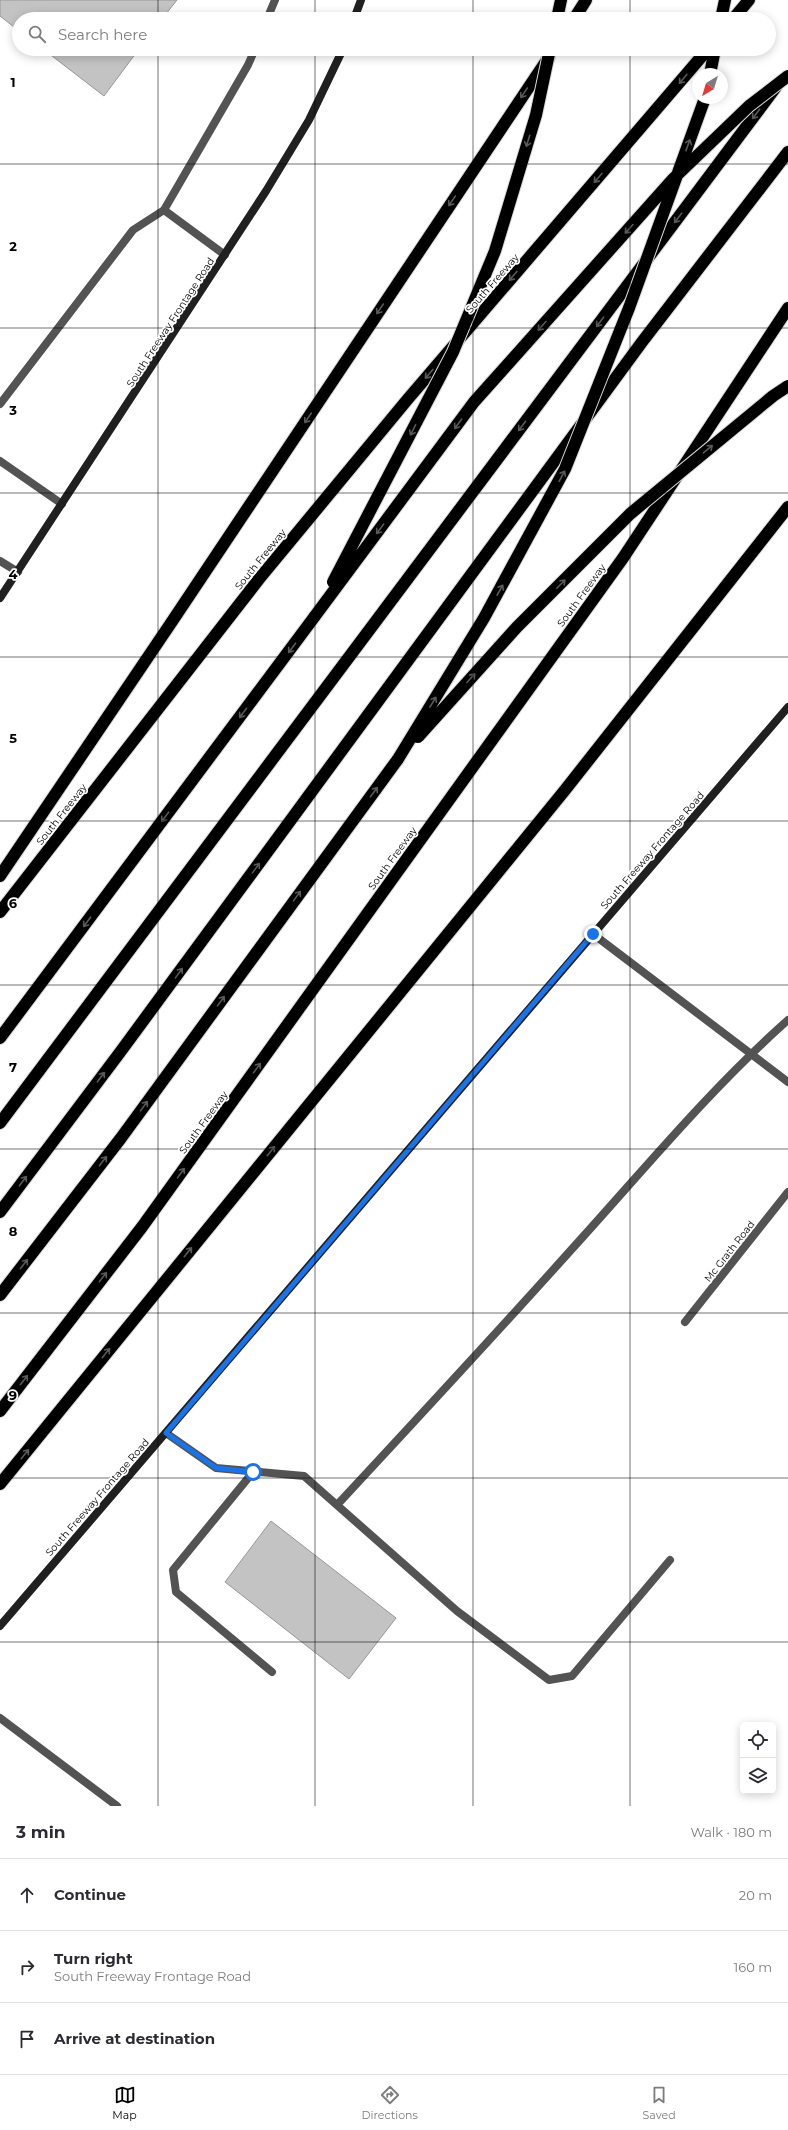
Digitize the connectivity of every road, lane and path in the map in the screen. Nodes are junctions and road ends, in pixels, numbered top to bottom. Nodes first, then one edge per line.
1 (275, 0) edge
2 (361, 0) edge
3 (561, 0) edge
4 (586, 0) edge
5 (725, 0) edge
6 (748, 0) edge
7 (270, 12) edge
8 (357, 12) edge
9 (558, 12) edge
10 (578, 12) edge
11 (722, 12) edge
12 (739, 12) edge
13 (252, 56) edge
14 (340, 56) edge
15 (549, 56) edge
16 (549, 56) edge
17 (702, 56) edge
18 (714, 56) edge
19 (711, 68) edge
20 (788, 72) edge
21 (788, 76) edge
22 (703, 104) edge
23 (788, 152) edge
24 (164, 210) junction
25 (225, 255) junction
26 (788, 308) edge
27 (788, 386) edge
28 (0, 404) edge
29 (0, 462) edge
30 (62, 504) junction
31 (788, 507) edge
32 (0, 561) edge
33 (18, 572) junction
34 (0, 598) edge
35 (315, 616) junction
36 (788, 707) edge
37 (398, 759) junction
38 (0, 876) edge
39 (0, 912) edge
40 (593, 934) junction
41 (788, 1020) edge
42 (0, 1038) edge
43 (751, 1053) junction
44 (788, 1082) edge
45 (0, 1123) edge
46 (788, 1192) edge
47 (0, 1212) edge
48 (0, 1295) edge
49 (685, 1322) dead end
50 (0, 1411) edge
51 (166, 1433) junction
52 (253, 1472) junction
53 (0, 1484) edge
54 (337, 1505) junction
55 (670, 1560) dead end
56 (0, 1626) edge
57 (272, 1672) dead end
58 (0, 1718) edge
59 (117, 1806) edge

1 - 7 lane
2 - 8 main road
3 - 9 highway
4 - 10 highway
5 - 11 highway
6 - 12 highway
13 - 24 lane
14 - 25 main road, South Freeway Frontage Road
15 -> 35 highway, bridge
16 -> 38 highway
17 -> 39 highway, South Freeway
18 - 19 highway
20 -> 45 highway
21 -> 35 highway, bridge
37 -> 22 highway, bridge
47 -> 23 highway
24 - 25 lane
24 - 28 lane
25 - 30 main road, South Freeway Frontage Road
50 -> 26 highway, South Freeway
37 -> 27 highway, bridge
29 - 30 lane
30 - 33 main road, South Freeway Frontage Road
53 -> 31 highway
32 - 33 lane
33 - 34 main road, South Freeway Frontage Road
35 -> 42 highway
36 - 40 main road, South Freeway Frontage Road
48 -> 37 highway
40 - 43 lane
40 - 51 main road, South Freeway Frontage Road
41 - 43 lane
43 - 44 lane
43 - 54 lane
46 - 49 lane, Mc Grath Road
51 - 52 lane
51 - 56 main road, South Freeway Frontage Road
52 - 54 lane
52 - 57 lane
54 - 55 lane
58 - 59 lane

